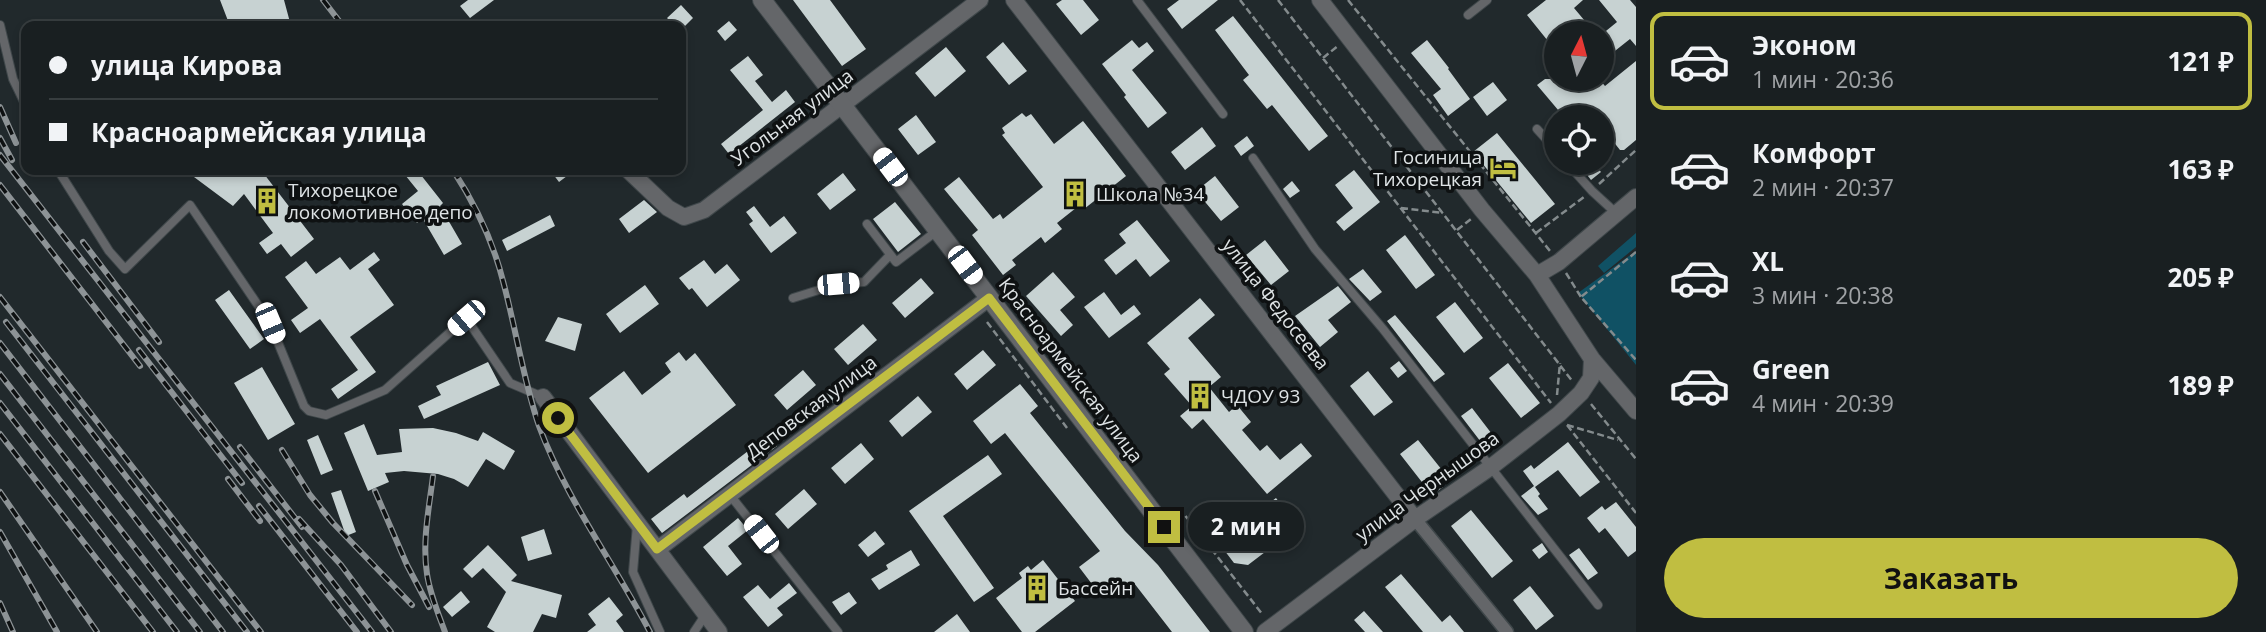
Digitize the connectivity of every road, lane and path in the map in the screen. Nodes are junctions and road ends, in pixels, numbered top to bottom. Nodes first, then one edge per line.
1 (762, 0) edge
2 (980, 0) edge
3 (1014, 0) edge
4 (1137, 0) edge
5 (1240, 0) edge
6 (1278, 0) edge
7 (1320, 0) edge
8 (1348, 0) edge
9 (1487, 0) edge
10 (1468, 15) dead end
11 (0, 25) edge
12 (21, 96) edge
13 (843, 104) junction
14 (1223, 114) dead end
15 (1537, 129) dead end
16 (1544, 137) edge
17 (1253, 158) dead end
18 (61, 175) edge
19 (633, 175) edge
20 (1578, 175) edge
21 (1636, 197) edge
22 (1399, 207) junction
23 (1482, 210) junction
24 (1443, 213) junction
25 (1616, 213) junction
26 (867, 225) dead end
27 (938, 230) junction
28 (1457, 230) junction
29 (1536, 233) dead end
30 (1636, 252) edge
31 (890, 255) junction
32 (1537, 275) junction
33 (793, 298) dead end
34 (989, 298) junction
35 (1592, 359) junction
36 (1636, 360) edge
37 (1560, 363) junction
38 (1581, 393) junction
39 (543, 397) joint
40 (1636, 411) edge
41 (1621, 440) junction
42 (1636, 459) edge
43 (1491, 467) junction
44 (730, 495) junction
45 (1636, 513) edge
46 (1184, 514) dead end
47 (1415, 519) junction
48 (637, 522) junction
49 (657, 549) junction
50 (1598, 605) dead end
51 (706, 614) junction
52 (1269, 629) edge
53 (660, 632) edge
54 (694, 632) edge
55 (719, 632) edge
56 (838, 632) edge
57 (1244, 632) edge
58 (1507, 632) edge

1 - 13 street, Красноармейская улица
2 - 13 street, Угольная улица
3 - 47 street, улица Федосеева
4 - 14 lane
5 - 22 path
6 - 24 path
7 - 23 street
8 - 29 path
9 - 10 lane
11 - 12 lane
13 - 19 street, Угольная улица
13 - 27 street, Красноармейская улица
15 - 16 lane
17 - 43 lane
18 - 39 lane
20 - 25 lane
21 - 25 street
22 - 24 path
22 - 37 path
23 - 28 path
23 - 32 street
24 - 28 path
25 - 32 street
26 - 31 lane
27 - 31 lane
27 - 34 street, Красноармейская улица
28 - 37 path
30 - 36 path
31 - 33 lane
32 - 35 street
34 - 44 street, Деповская улица
34 - 57 street, Красноармейская улица
35 - 38 street, улица Чернышова
35 - 40 street
37 - 38 path
38 - 41 path
38 - 43 street, улица Чернышова
39 - 48 street
41 - 42 path
41 - 45 path
43 - 47 street, улица Чернышова
43 - 50 lane
44 - 49 street, Деповская улица
44 - 56 lane
46 - 52 path
47 - 52 street, улица Чернышова
47 - 58 street, улица Федосеева
48 - 49 street
48 - 53 lane
49 - 51 street
51 - 54 lane
51 - 55 street

